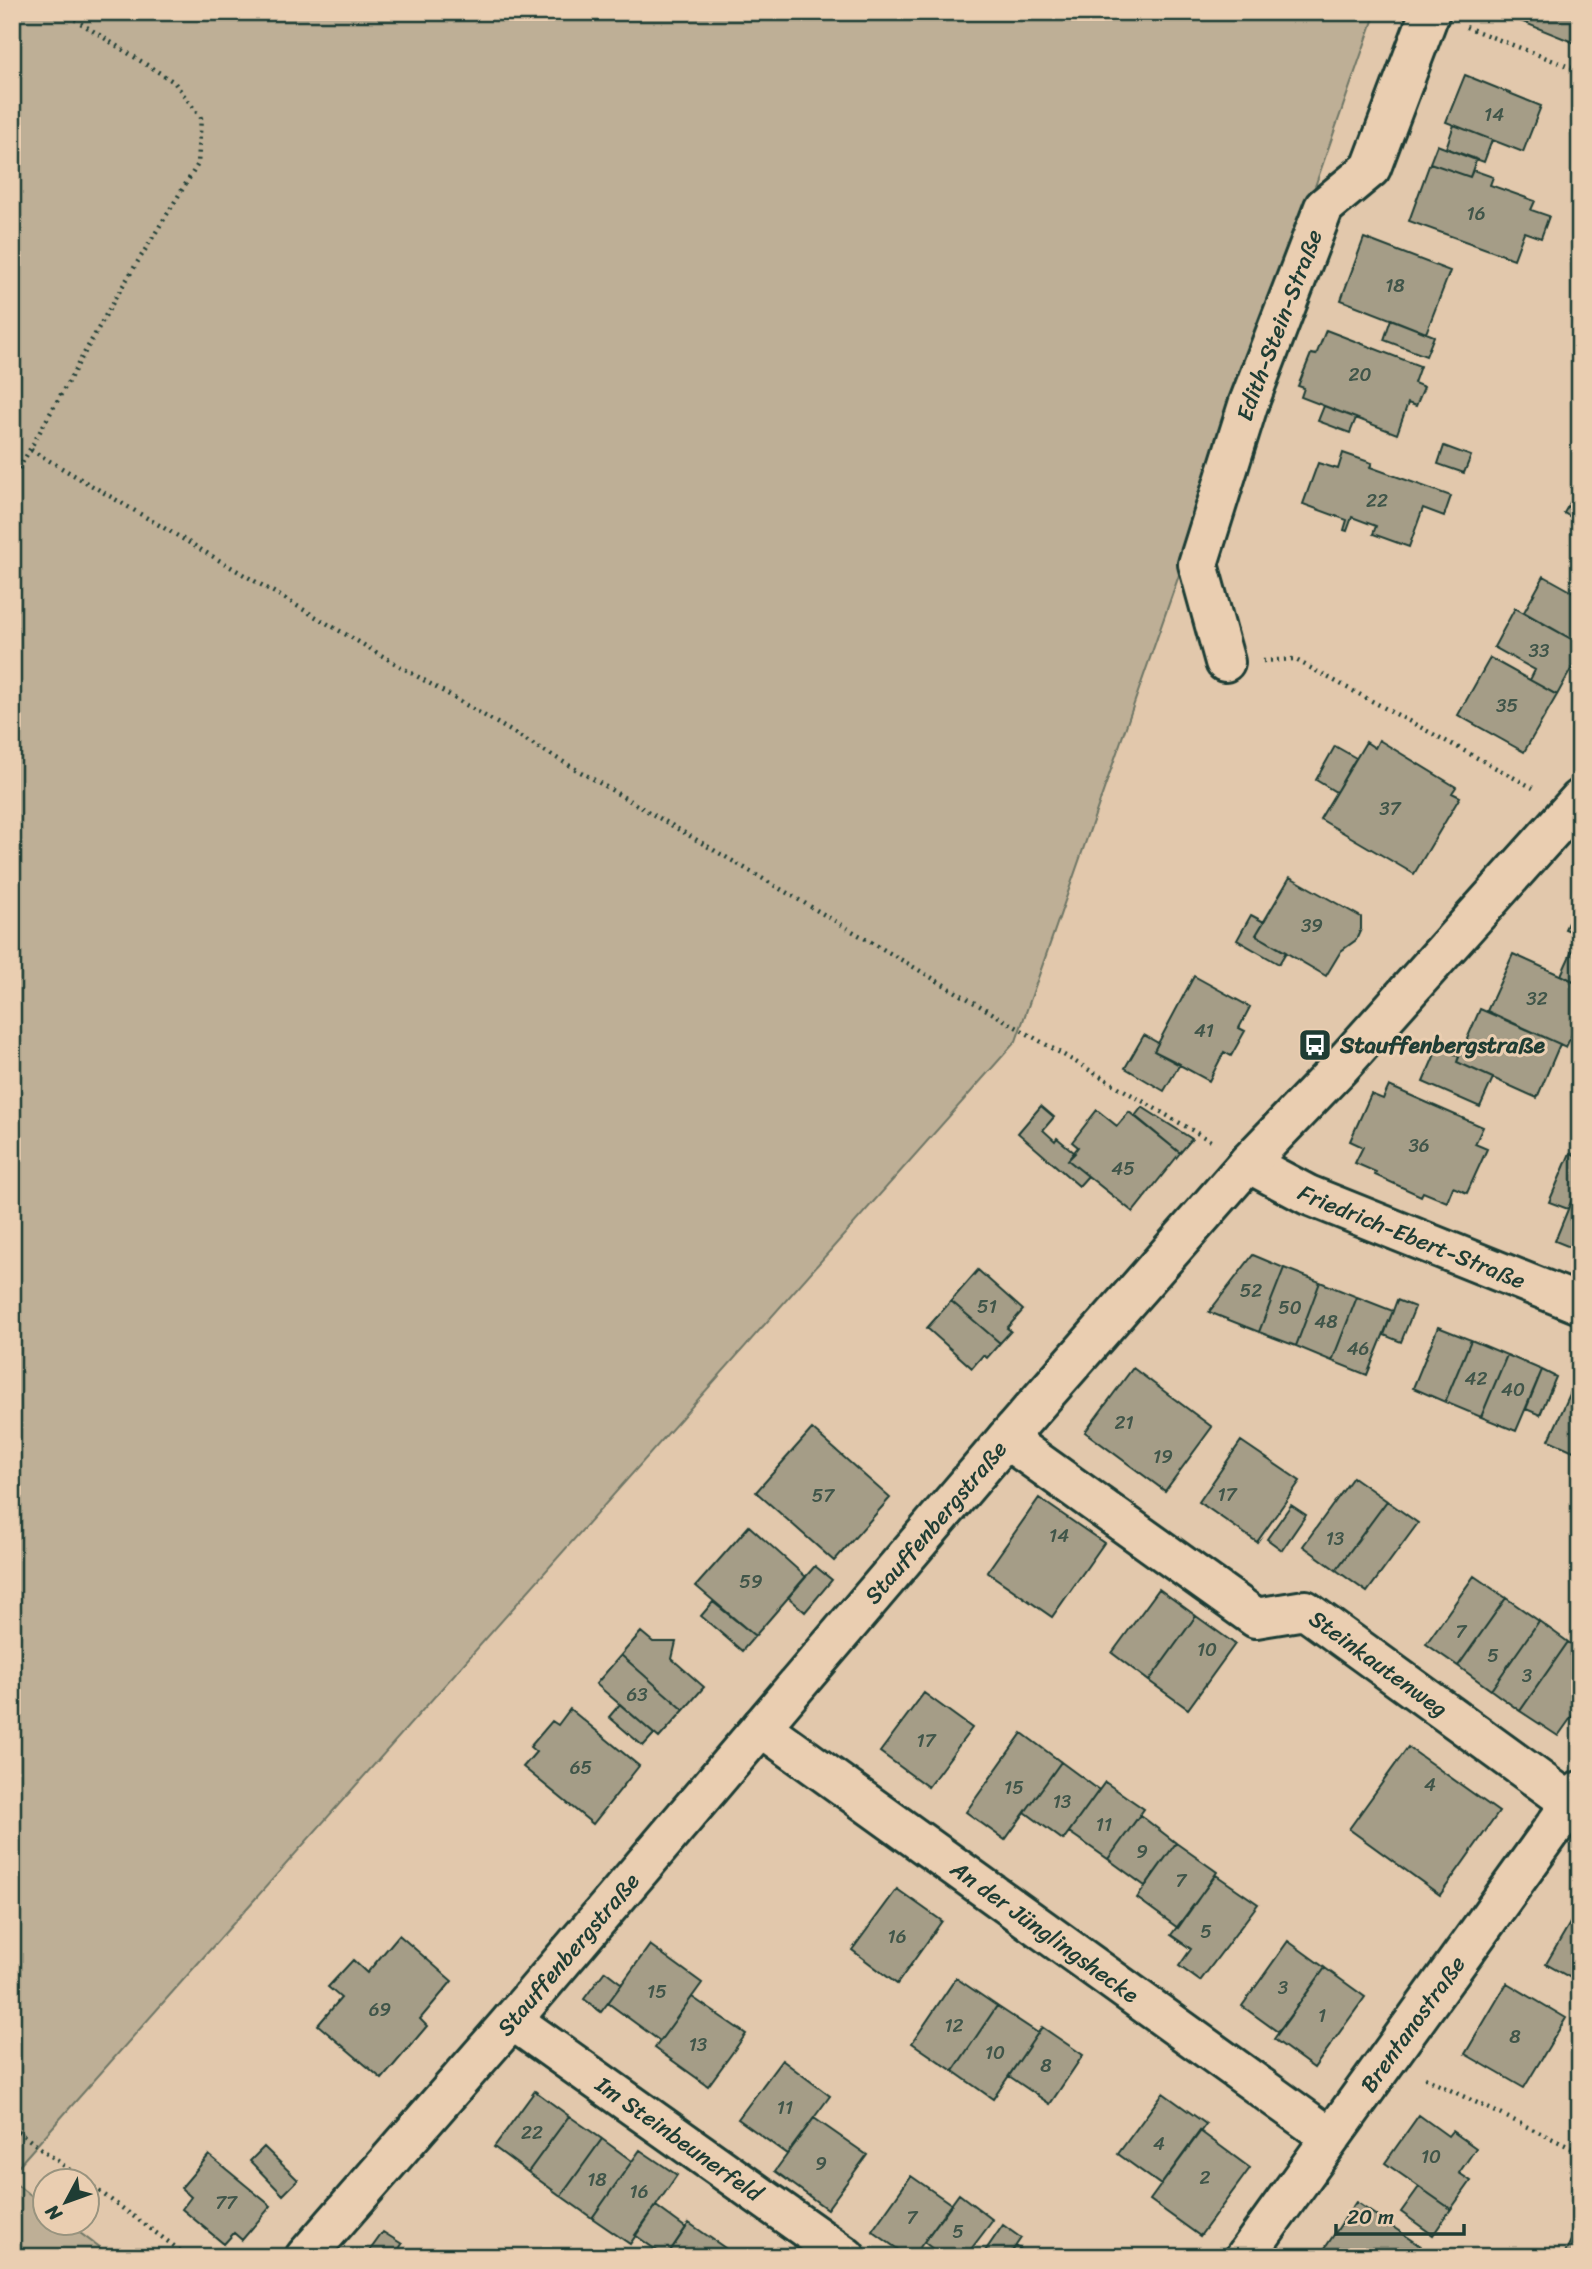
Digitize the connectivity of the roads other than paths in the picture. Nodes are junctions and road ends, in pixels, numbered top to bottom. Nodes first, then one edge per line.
1 (1430, 13) edge
2 (1225, 662) road end
3 (1575, 804) edge
4 (1248, 1163) junction
5 (1580, 1304) edge
6 (1006, 1439) junction
7 (761, 1727) junction
8 (1575, 1797) edge
9 (512, 2020) junction
10 (1330, 2137) junction
11 (305, 2257) edge
12 (846, 2257) edge
13 (1245, 2257) edge

1 - 2 street, Edith-Stein-Straße
3 - 4 street, Stauffenbergstraße
4 - 5 street, Friedrich-Ebert-Straße
4 - 6 street, Stauffenbergstraße
6 - 7 street, Stauffenbergstraße
6 - 8 street, Steinkautenweg
7 - 9 street, Stauffenbergstraße
7 - 10 street, An der Jünglingshecke
8 - 10 street, Brentanostraße
9 - 11 street, Stauffenbergstraße
9 - 12 street, Im Steinbeunerfeld
10 - 13 street, Brentanostraße

